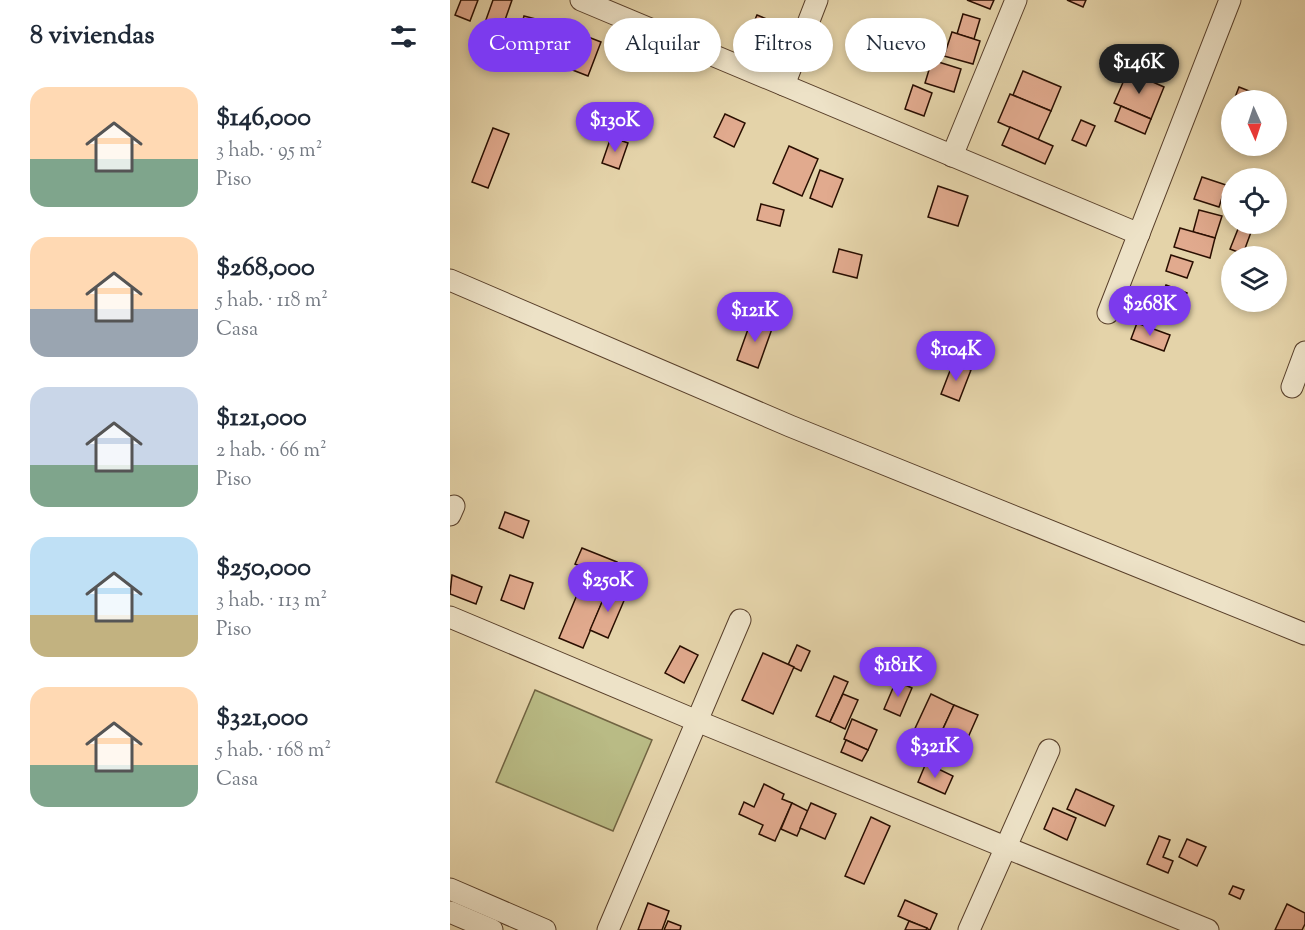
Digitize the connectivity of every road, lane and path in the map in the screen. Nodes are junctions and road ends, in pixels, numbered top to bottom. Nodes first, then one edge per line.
1 (581, 0) edge
2 (818, 0) edge
3 (1016, 0) edge
4 (1230, 0) edge
5 (603, 4) edge
6 (784, 85) junction
7 (952, 156) junction
8 (1139, 234) junction
9 (450, 280) edge
10 (1107, 313) dead end
11 (1305, 352) edge
12 (1292, 387) dead end
13 (450, 617) edge
14 (740, 620) dead end
15 (1305, 634) edge
16 (697, 721) junction
17 (1049, 750) dead end
18 (1006, 847) junction
19 (450, 890) edge
20 (450, 912) edge
21 (492, 930) edge
22 (545, 930) edge
23 (608, 930) edge
24 (969, 930) edge
25 (1208, 930) edge

1 - 5 street
2 - 6 street
3 - 7 street
4 - 8 street
5 - 6 street
6 - 7 street
7 - 8 street
8 - 10 street
9 - 15 street
11 - 12 street
13 - 16 street
14 - 16 street
16 - 18 street
16 - 23 street
17 - 18 street
18 - 24 street
18 - 25 street
19 - 22 street
20 - 21 street

